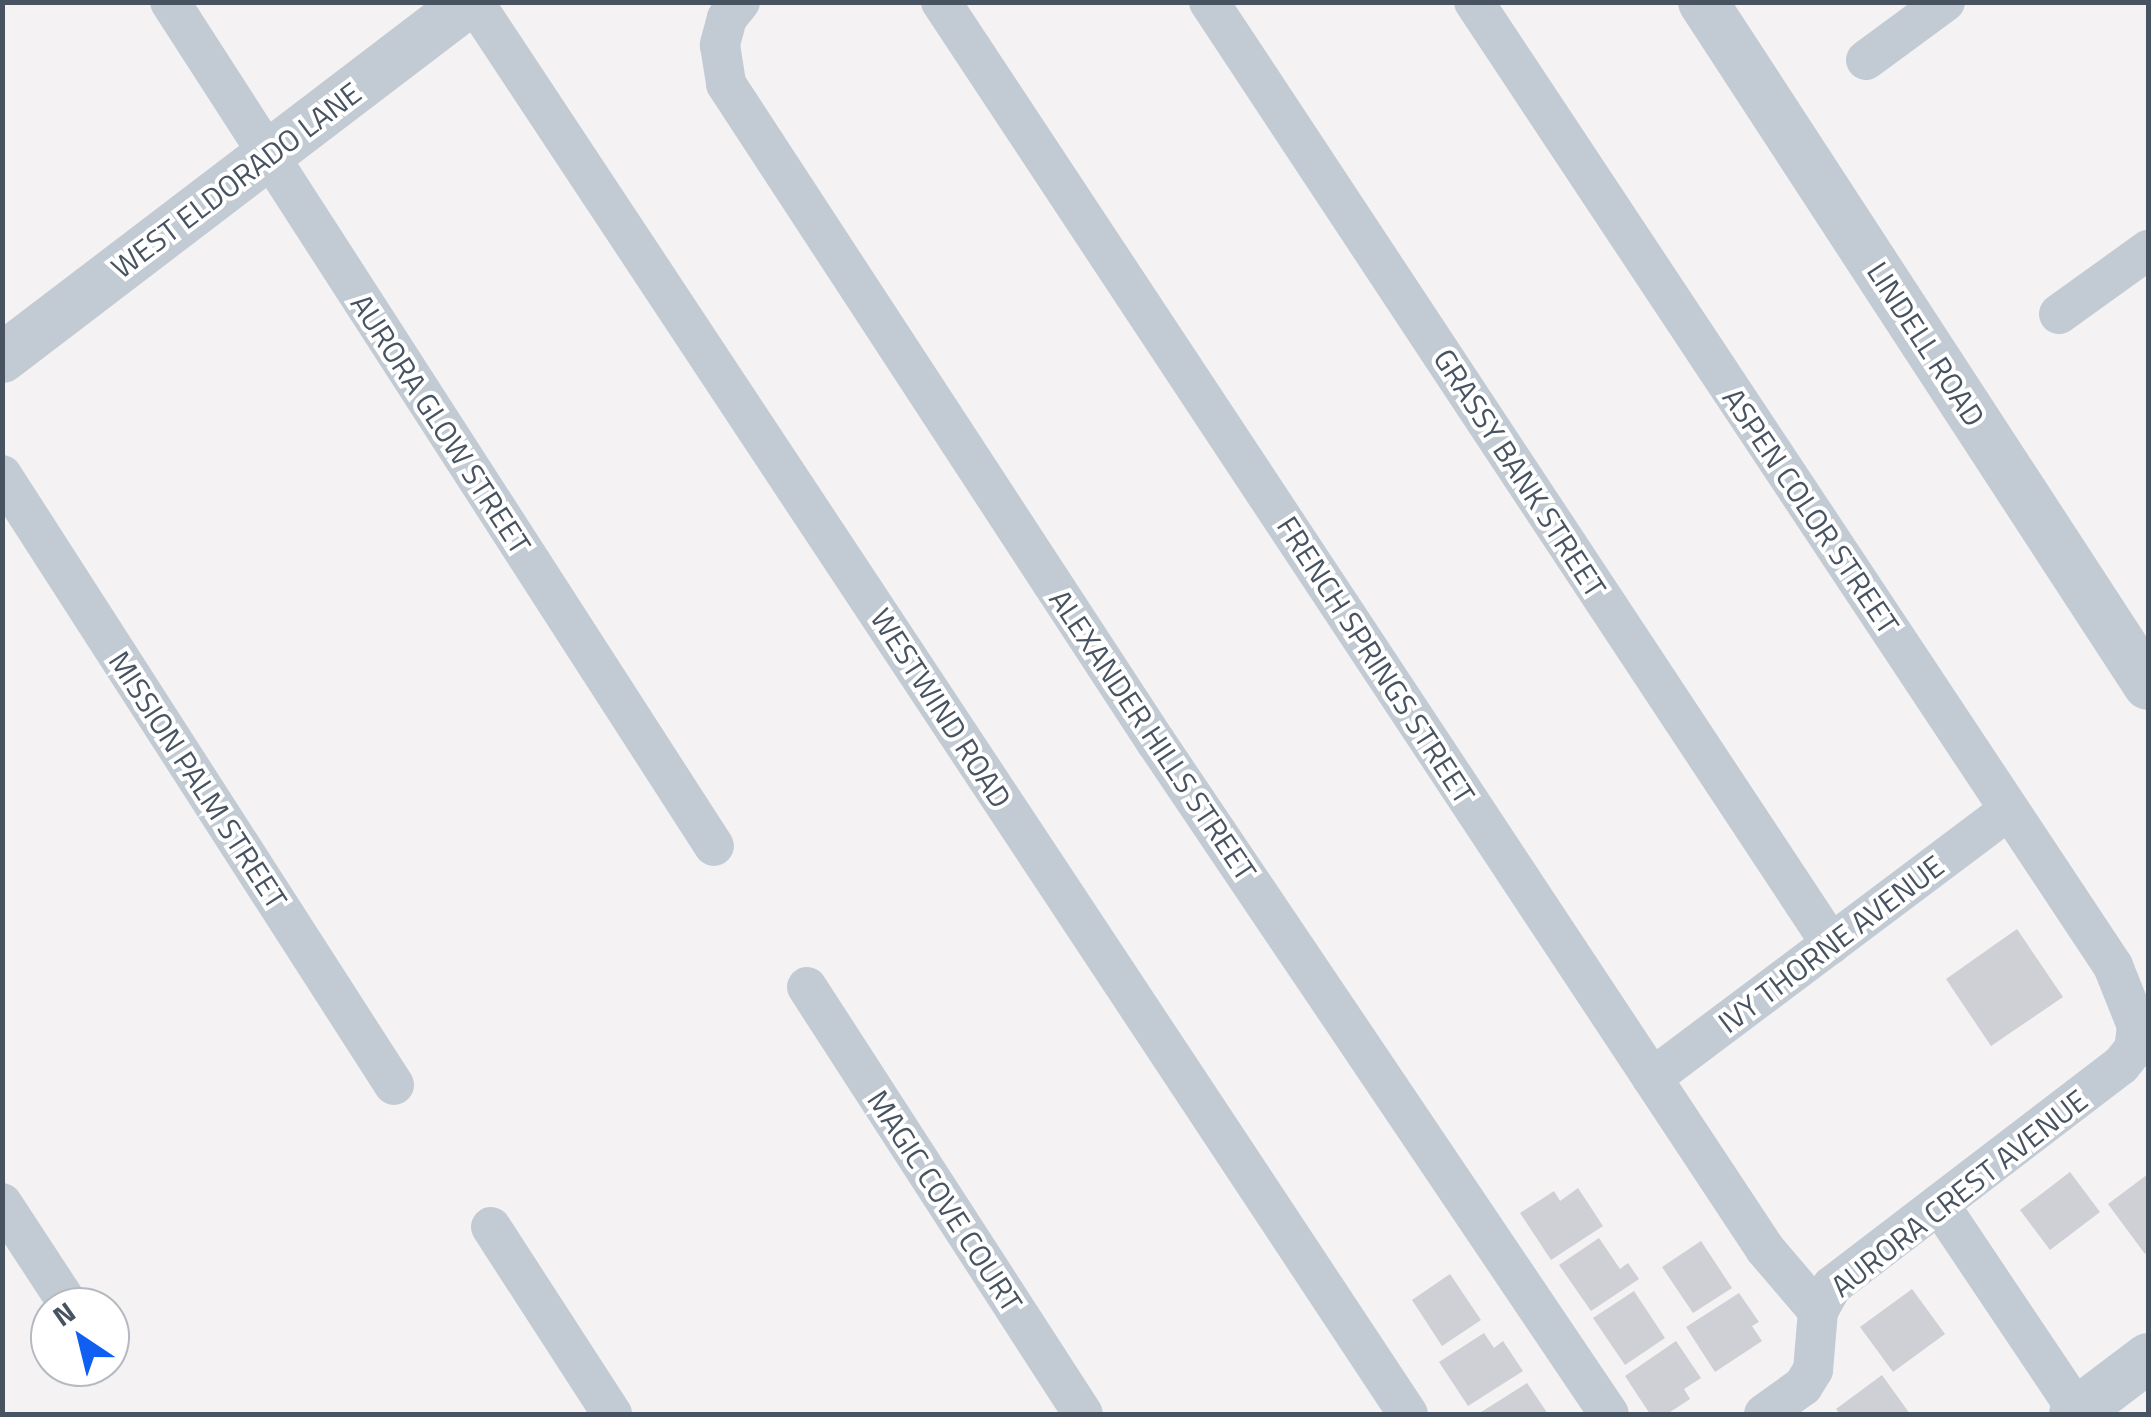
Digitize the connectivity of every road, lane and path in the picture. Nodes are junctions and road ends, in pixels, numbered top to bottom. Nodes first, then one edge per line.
1 (170, 2) edge
2 (472, 2) edge
3 (740, 2) edge
4 (941, 2) edge
5 (1209, 2) edge
6 (1474, 2) edge
7 (1703, 2) edge
8 (1944, 2) edge
9 (1866, 60) dead end
10 (268, 156) junction
11 (2148, 250) edge
12 (2060, 314) dead end
13 (2, 358) edge
14 (2, 475) edge
15 (2140, 654) edge
16 (2010, 810) junction
17 (714, 846) dead end
18 (1831, 944) junction
19 (807, 987) dead end
20 (2137, 1026) joint
21 (1652, 1078) junction
22 (394, 1085) dead end
23 (2, 1203) edge
24 (1939, 1204) junction
25 (491, 1227) dead end
26 (57, 1287) edge
27 (1818, 1311) junction
28 (2148, 1358) edge
29 (2076, 1413) edge
30 (612, 1414) edge
31 (1083, 1414) edge
32 (1408, 1414) edge
33 (1609, 1414) edge
34 (1764, 1414) edge

1 - 10 street, AURORA GLOW STREET
2 - 10 street, WEST ELDORADO LANE
2 - 32 street, WESTWIND ROAD
3 - 33 street, ALEXANDER HILLS STREET
4 - 21 street, FRENCH SPRINGS STREET
5 - 18 street, GRASSY BANK STREET
6 - 16 street, ASPEN COLOR STREET
7 - 15 street, LINDELL ROAD
8 - 9 street
10 - 13 street, WEST ELDORADO LANE
10 - 17 street, AURORA GLOW STREET
11 - 12 street
14 - 22 street, MISSION PALM STREET
16 - 18 street, IVY THORNE AVENUE
16 - 20 street, ASPEN COLOR STREET
18 - 21 street, IVY THORNE AVENUE
19 - 31 street, MAGIC COVE COURT
20 - 24 street, AURORA CREST AVENUE
21 - 27 street, FRENCH SPRINGS STREET
23 - 26 street
24 - 27 street, AURORA CREST AVENUE
24 - 29 street
25 - 30 street
27 - 34 street, AURORA CREST AVENUE
28 - 29 street

